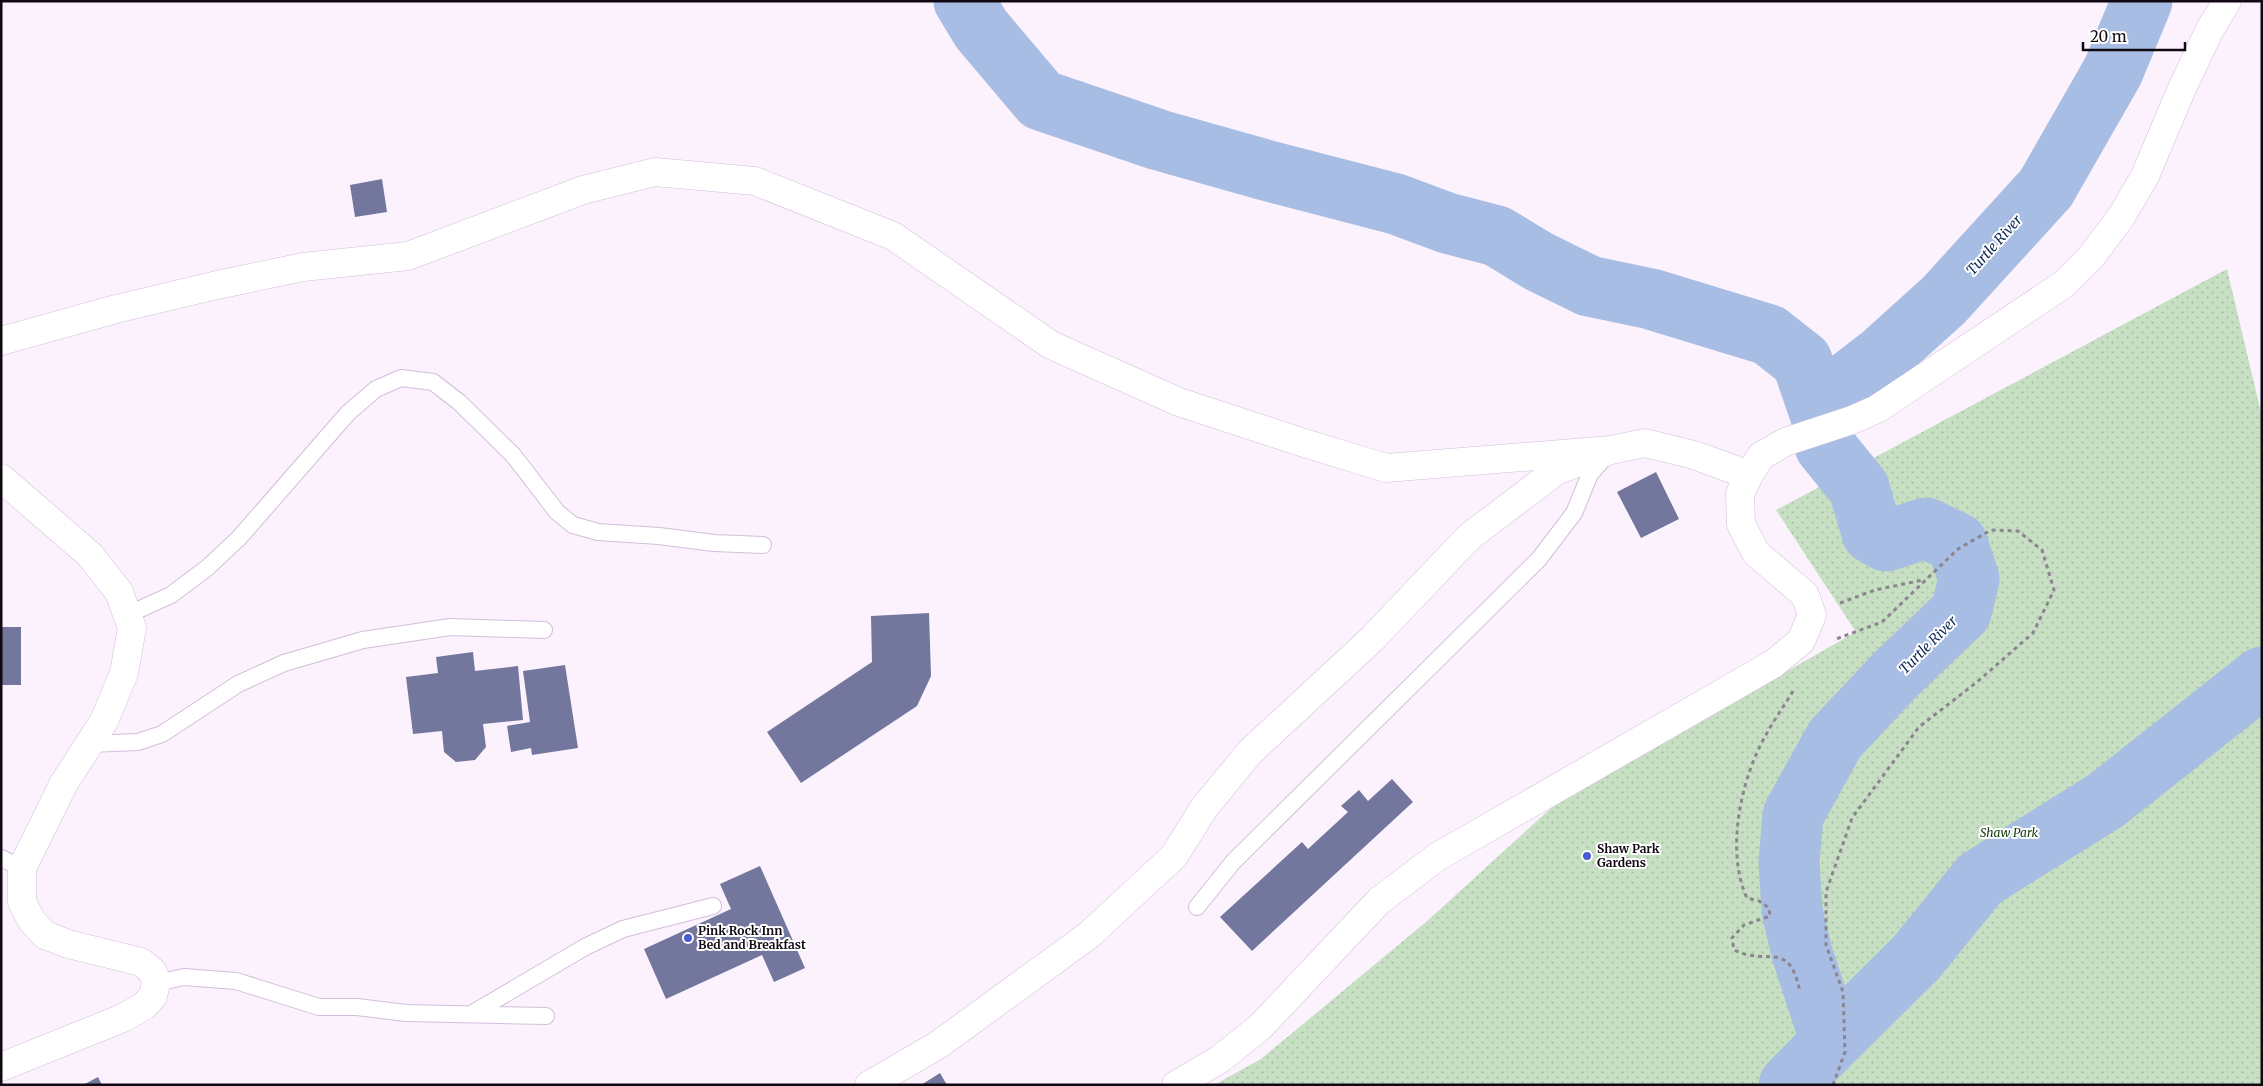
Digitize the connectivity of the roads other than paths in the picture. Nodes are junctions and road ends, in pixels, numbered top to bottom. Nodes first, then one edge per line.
1 (2227, 1) edge
2 (1, 341) edge
3 (1611, 450) junction
4 (1749, 474) junction
5 (1, 478) edge
6 (763, 545) dead end
7 (127, 615) junction
8 (544, 630) dead end
9 (89, 744) junction
10 (12, 863) edge
11 (712, 906) dead end
12 (1197, 907) dead end
13 (156, 984) junction
14 (471, 1014) junction
15 (546, 1016) dead end
16 (1, 1067) edge
17 (869, 1085) edge
18 (1176, 1085) edge

1 - 4 street
2 - 3 street
3 - 4 street
3 - 12 lane
3 - 17 street
4 - 18 street
5 - 7 street
6 - 7 lane
7 - 9 street
8 - 9 lane
9 - 10 street
10 - 13 street
11 - 14 lane
13 - 14 lane
13 - 16 street
14 - 15 lane

